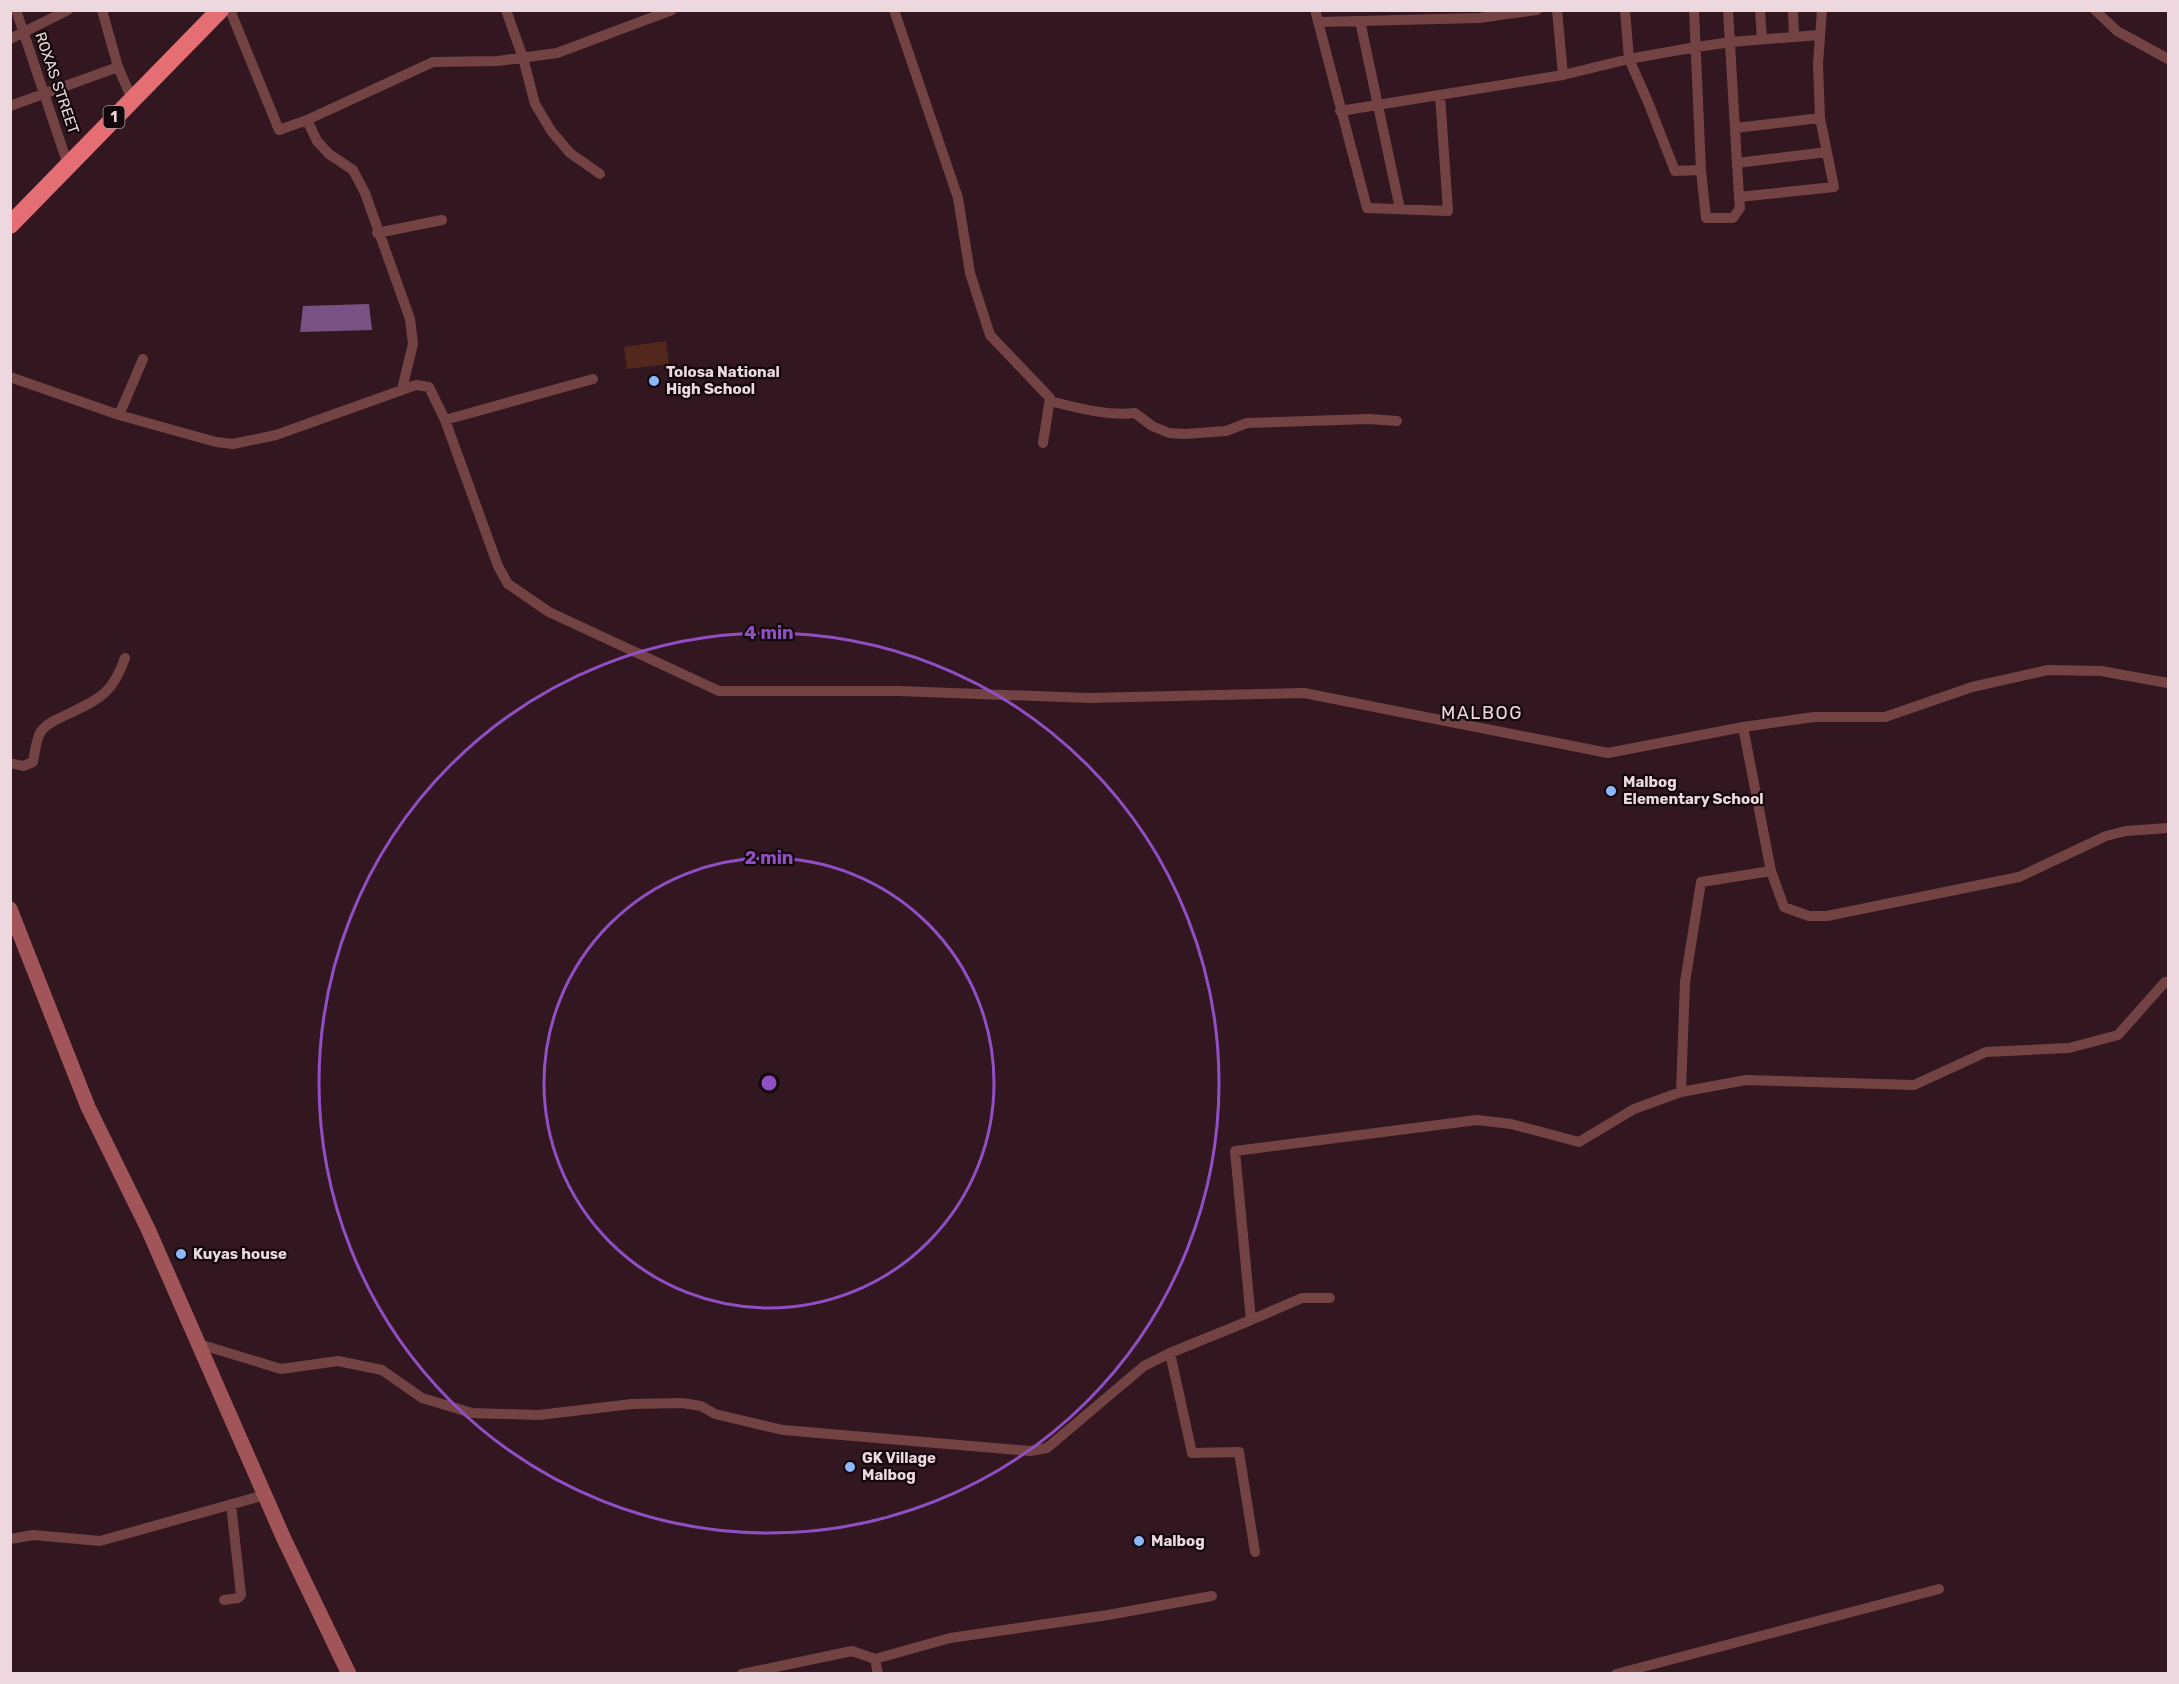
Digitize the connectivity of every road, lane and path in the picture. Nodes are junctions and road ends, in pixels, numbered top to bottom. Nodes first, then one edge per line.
1 (16, 10) edge
2 (69, 10) edge
3 (102, 10) edge
4 (220, 10) edge
5 (230, 10) edge
6 (506, 10) edge
7 (672, 10) edge
8 (894, 10) edge
9 (1537, 10) edge
10 (1557, 10) edge
11 (1625, 10) edge
12 (1694, 10) edge
13 (1728, 10) edge
14 (1760, 10) edge
15 (1792, 10) edge
16 (1822, 10) edge
17 (2095, 10) edge
18 (1316, 16) edge
19 (1360, 21) junction
20 (24, 34) junction
21 (1819, 35) junction
22 (1794, 37) junction
23 (10, 39) edge
24 (1762, 39) junction
25 (1731, 42) junction
26 (1696, 47) junction
27 (523, 58) junction
28 (2169, 58) edge
29 (1629, 59) junction
30 (118, 67) junction
31 (1563, 75) junction
32 (45, 93) junction
33 (1440, 95) junction
34 (132, 99) junction
35 (1377, 104) junction
36 (10, 106) edge
37 (1340, 111) junction
38 (1820, 118) junction
39 (307, 120) junction
40 (1736, 128) junction
41 (1827, 152) junction
42 (1737, 164) junction
43 (68, 165) junction
44 (1701, 170) junction
45 (600, 174) dead end
46 (1739, 197) junction
47 (1400, 209) junction
48 (12, 219) edge
49 (442, 220) dead end
50 (377, 233) junction
51 (143, 359) dead end
52 (10, 377) edge
53 (593, 379) dead end
54 (402, 389) junction
55 (1050, 402) junction
56 (119, 414) junction
57 (445, 420) junction
58 (1397, 421) dead end
59 (1043, 443) dead end
60 (124, 658) dead end
61 (2169, 683) edge
62 (1743, 727) junction
63 (10, 763) edge
64 (2169, 828) edge
65 (1771, 871) junction
66 (10, 909) edge
67 (2169, 982) edge
68 (1681, 1092) junction
69 (1329, 1298) dead end
70 (1251, 1320) junction
71 (199, 1344) junction
72 (1170, 1353) junction
73 (265, 1495) junction
74 (231, 1504) junction
75 (10, 1539) edge
76 (1256, 1552) dead end
77 (1940, 1589) dead end
78 (1212, 1596) dead end
79 (224, 1600) dead end
80 (875, 1659) junction
81 (349, 1674) edge
82 (742, 1674) edge
83 (878, 1674) edge
84 (1616, 1674) edge

1 - 20 street, ROXAS STREET
2 - 20 street
3 - 30 street
4 - 34 highway, 1
5 - 39 street
6 - 27 street
7 - 27 street
8 - 55 street
9 - 19 street
10 - 31 street
11 - 29 street
12 - 26 street
13 - 25 street
14 - 24 street
15 - 22 street
16 - 21 street
17 - 28 street
18 - 19 street
18 - 37 street
19 - 35 street
20 - 23 street
20 - 32 street, ROXAS STREET
21 - 22 street
21 - 38 street
22 - 24 street
24 - 25 street
25 - 26 street
25 - 40 street
26 - 29 street
26 - 44 street
27 - 39 street
27 - 45 street
29 - 31 street
29 - 44 street
30 - 32 street
30 - 34 street
31 - 33 street
32 - 36 street
32 - 43 street, ROXAS STREET
33 - 35 street
33 - 47 street
34 - 43 highway, 1
35 - 37 street
35 - 47 street
37 - 47 street
38 - 40 street
38 - 41 street
39 - 50 street
40 - 42 street
41 - 42 street
41 - 46 street
42 - 46 street
43 - 48 highway, 1
44 - 46 street
49 - 50 street
50 - 54 street
51 - 56 street
52 - 56 street
53 - 57 street
54 - 56 street
54 - 57 street
55 - 58 street
55 - 59 street
57 - 62 street
60 - 63 street
61 - 62 street
62 - 65 street
64 - 65 street
65 - 68 street
66 - 71 street
67 - 68 street
68 - 70 street
69 - 70 street
70 - 72 street
71 - 72 street
71 - 73 street
72 - 76 street
73 - 74 street
73 - 81 street
74 - 75 street
74 - 79 street
77 - 84 street
78 - 80 street
80 - 82 street
80 - 83 street

